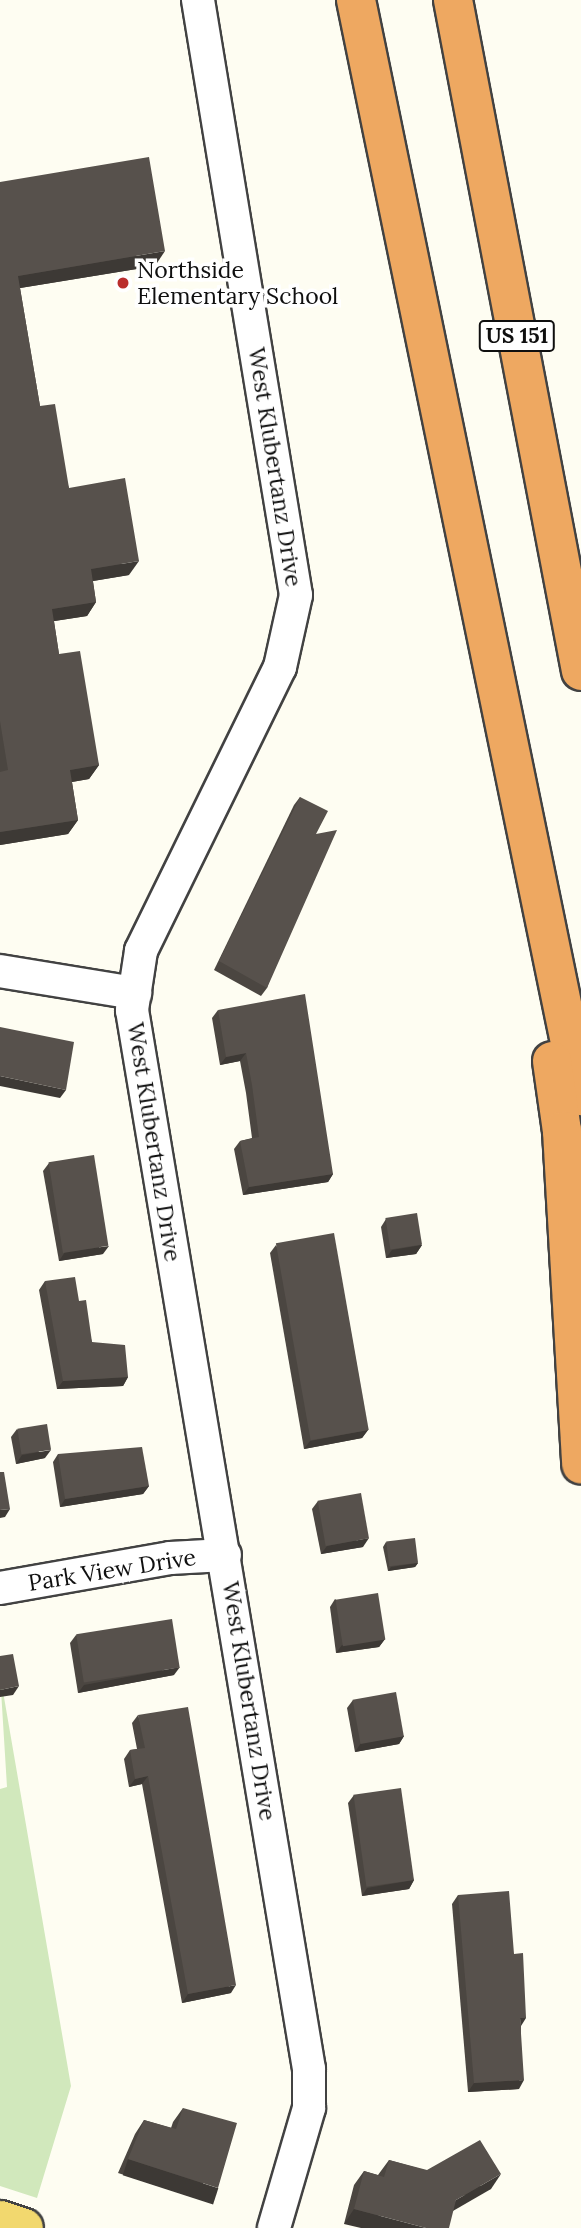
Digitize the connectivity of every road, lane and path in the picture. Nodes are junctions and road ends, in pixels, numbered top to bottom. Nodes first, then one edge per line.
1 (198, 0) edge
2 (356, 0) edge
3 (453, 0) edge
4 (508, 290) junction
5 (581, 551) edge
6 (485, 634) junction
7 (581, 671) edge
8 (0, 971) edge
9 (135, 993) junction
10 (581, 1096) edge
11 (581, 1464) edge
12 (225, 1555) junction
13 (0, 1588) edge
14 (0, 2220) edge
15 (24, 2228) edge
16 (274, 2228) edge

1 - 9 street, West Klubertanz Drive
2 - 6 highway
3 - 4 highway, US 151
4 - 5 highway
4 - 7 highway, US 151
6 - 10 highway
6 - 11 highway
8 - 9 street
9 - 12 street, West Klubertanz Drive
12 - 13 street, Park View Drive
12 - 16 street, West Klubertanz Drive
14 - 15 main road

